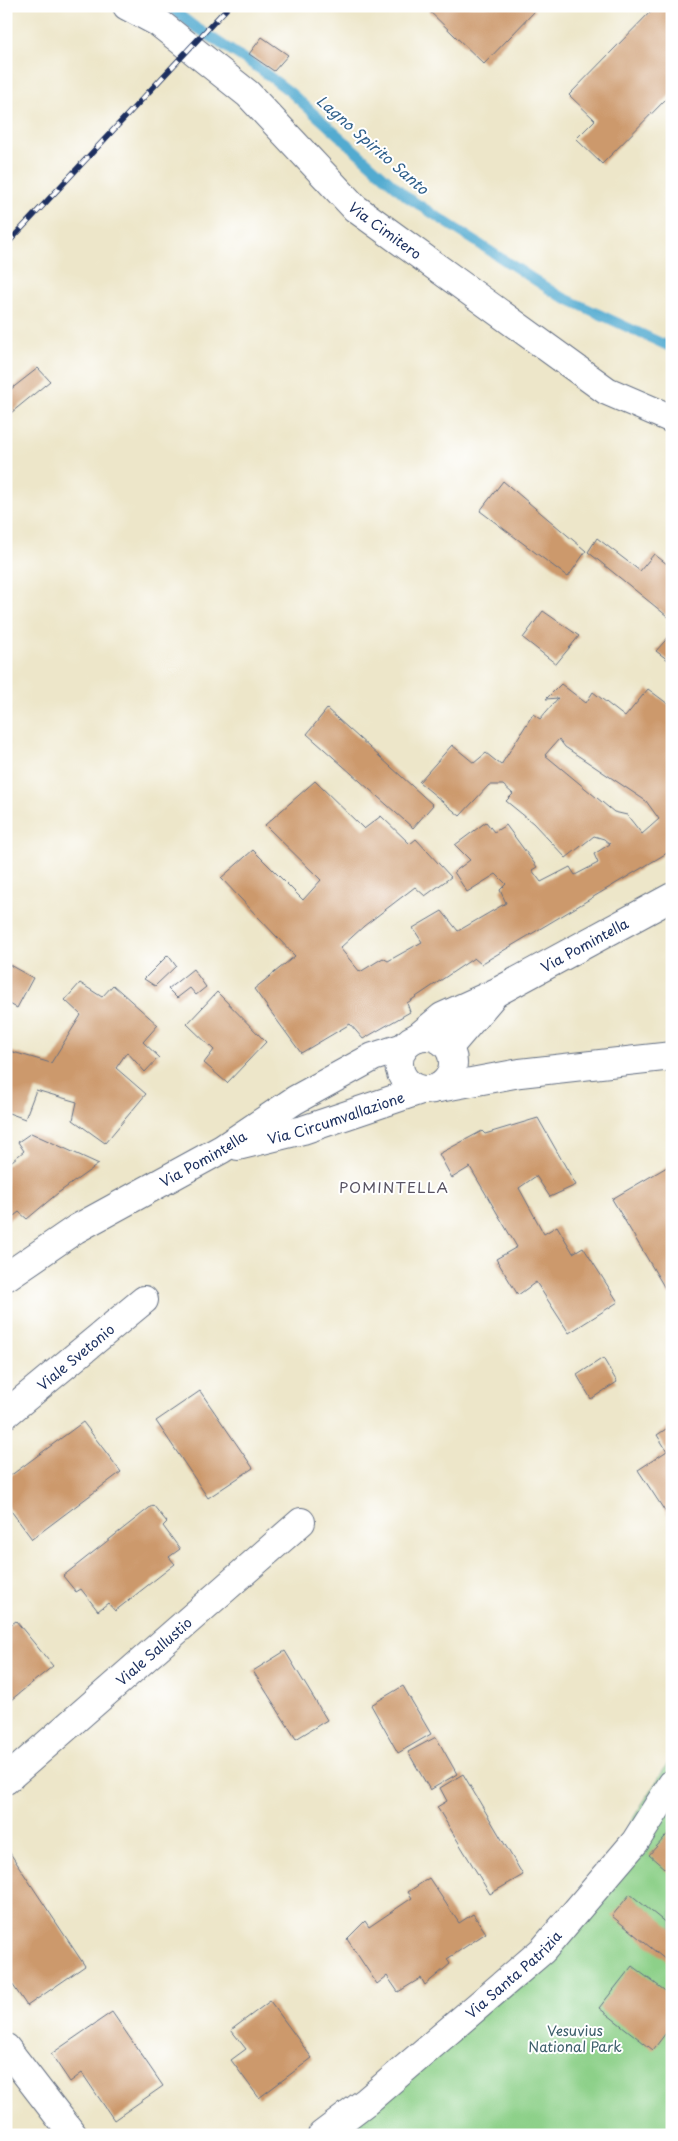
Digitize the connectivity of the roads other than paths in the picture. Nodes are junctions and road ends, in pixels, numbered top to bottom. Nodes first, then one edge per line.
1 (127, 6) edge
2 (672, 419) edge
3 (672, 897) edge
4 (497, 992) junction
5 (411, 1042) junction
6 (451, 1051) junction
7 (672, 1056) edge
8 (520, 1073) junction
9 (430, 1089) junction
10 (222, 1149) junction
11 (6, 1278) edge
12 (144, 1300) dead end
13 (6, 1414) edge
14 (301, 1522) dead end
15 (6, 1780) edge
16 (672, 1784) edge
17 (6, 2048) edge
18 (73, 2135) edge
19 (322, 2135) edge

1 - 2 street, Via Cimitero
3 - 4 street, Via Pomintella
4 - 5 street, Via Pomintella
4 - 6 street, Via Pomintella
5 - 6 street
5 - 9 street
5 - 10 street, Via Pomintella
6 - 8 street, Via Circumvallazione
6 - 9 street
7 - 8 street, Via Circumvallazione
8 - 9 street, Via Circumvallazione
9 - 10 street, Via Circumvallazione
10 - 11 street, Via Pomintella
12 - 13 street, Viale Svetonio
14 - 15 street, Viale Sallustio
16 - 19 street, Via Santa Patrizia
17 - 18 street

